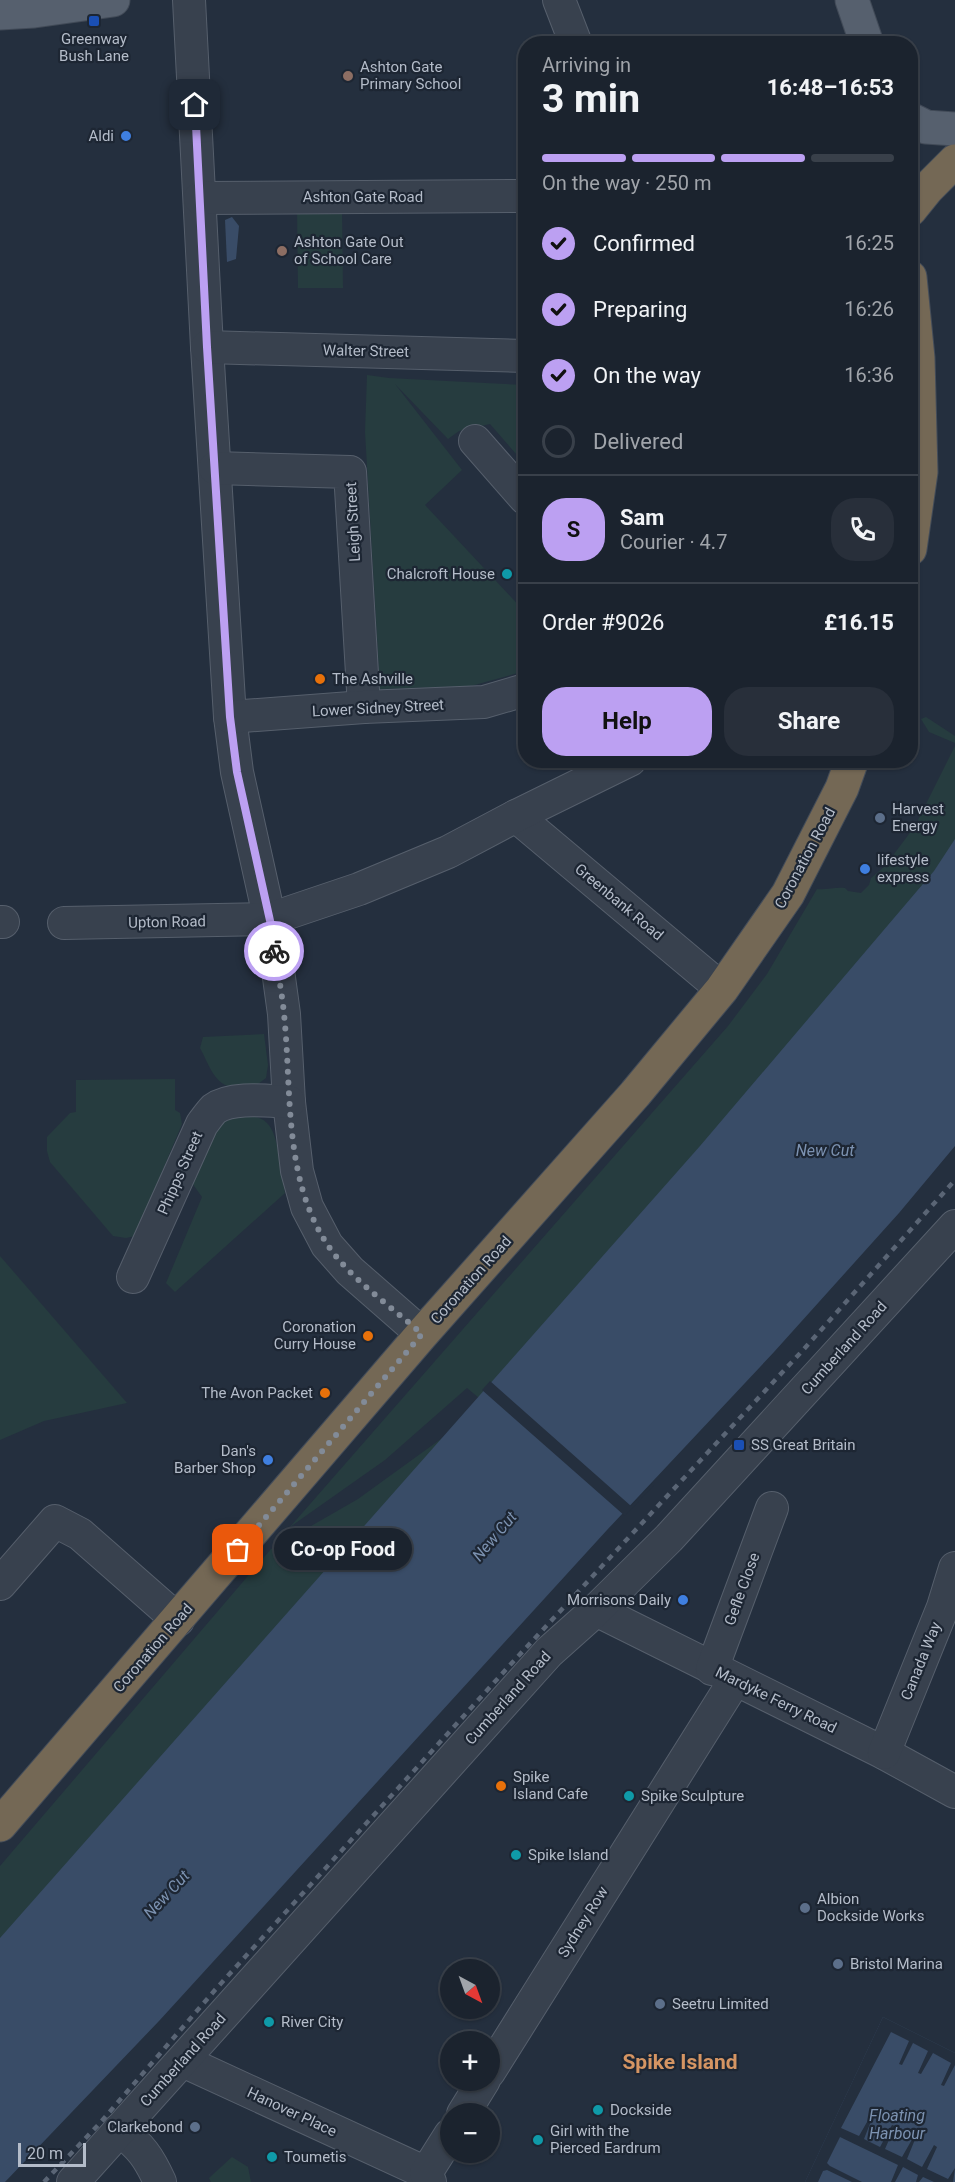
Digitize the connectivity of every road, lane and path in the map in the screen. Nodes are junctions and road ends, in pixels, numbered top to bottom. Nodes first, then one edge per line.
1 (112, 0) edge
2 (189, 0) edge
3 (559, 0) edge
4 (852, 0) edge
5 (0, 13) edge
6 (573, 36) edge
7 (864, 36) edge
8 (918, 123) edge
9 (955, 129) edge
10 (955, 136) edge
11 (955, 161) edge
12 (918, 170) edge
13 (518, 196) edge
14 (200, 198) junction
15 (918, 200) edge
16 (207, 347) junction
17 (518, 356) edge
18 (918, 423) edge
19 (475, 441) dead end
20 (215, 468) junction
21 (518, 490) edge
22 (918, 493) edge
23 (518, 692) edge
24 (364, 707) junction
25 (230, 717) junction
26 (614, 768) edge
27 (849, 768) edge
28 (516, 816) junction
29 (270, 919) junction
30 (64, 923) dead end
31 (722, 989) junction
32 (289, 1102) junction
33 (955, 1226) edge
34 (133, 1277) dead end
35 (422, 1334) junction
36 (772, 1508) dead end
37 (955, 1568) edge
38 (0, 1584) edge
39 (596, 1610) junction
40 (178, 1620) junction
41 (724, 1675) junction
42 (884, 1753) junction
43 (955, 1792) edge
44 (0, 1825) edge
45 (500, 2053) edge
46 (183, 2061) junction
47 (119, 2130) junction
48 (440, 2155) edge
49 (428, 2178) edge
50 (73, 2182) edge
51 (160, 2182) edge

1 - 5 main road
2 - 14 street
3 - 6 street
4 - 7 main road
8 - 9 main road
10 - 12 highway
11 - 15 highway
13 - 14 street, Ashton Gate Road
14 - 16 street
16 - 17 street, Walter Street
16 - 20 street
18 - 22 highway
19 - 21 street
20 - 24 street, Leigh Street
20 - 25 street
23 - 24 street, Lower Sidney Street
24 - 25 street, Lower Sidney Street
25 - 29 street
26 - 28 street
27 - 31 highway, Coronation Road
28 - 29 street
28 - 31 street, Greenbank Road
29 - 30 street, Upton Road
29 - 32 street
31 - 35 highway, Coronation Road
32 - 34 street, Phipps Street
32 - 35 street
33 - 39 street, Cumberland Road
35 - 40 highway, Coronation Road
36 - 41 street, Gefle Close
37 - 42 street, Canada Way
38 - 40 street
39 - 41 street, Mardyke Ferry Road
39 - 46 street, Cumberland Road
40 - 44 highway, Coronation Road
41 - 42 street, Mardyke Ferry Road
41 - 45 street, Sydney Row
42 - 43 street, Mardyke Ferry Road
46 - 47 street, Cumberland Road
46 - 49 street, Hanover Place
47 - 50 street, Cumberland Road
47 - 51 street
48 - 49 street

